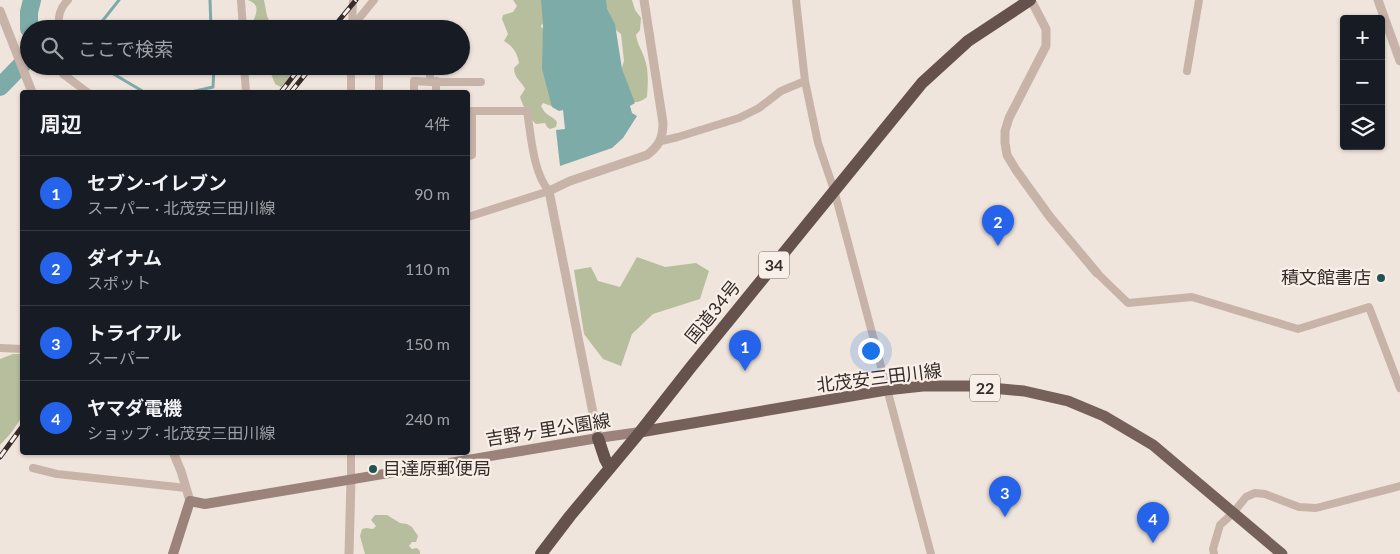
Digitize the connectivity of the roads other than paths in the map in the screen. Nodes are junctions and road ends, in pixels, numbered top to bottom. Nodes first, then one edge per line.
1 (68, 0) edge
2 (241, 0) edge
3 (353, 0) edge
4 (374, 0) edge
5 (644, 0) edge
6 (796, 0) edge
7 (1030, 0) edge
8 (1199, 0) edge
9 (1378, 0) edge
10 (0, 11) edge
11 (58, 20) edge
12 (242, 20) edge
13 (352, 20) edge
14 (358, 20) edge
15 (1400, 61) edge
16 (20, 62) edge
17 (1187, 71) dead end
18 (25, 75) edge
19 (64, 75) edge
20 (245, 75) edge
21 (351, 75) edge
22 (379, 75) edge
23 (432, 75) edge
24 (805, 81) junction
25 (433, 82) junction
26 (481, 82) dead end
27 (31, 90) edge
28 (84, 90) edge
29 (246, 90) edge
30 (351, 90) edge
31 (379, 90) edge
32 (414, 90) edge
33 (435, 90) edge
34 (470, 111) edge
35 (661, 141) junction
36 (470, 156) edge
37 (834, 190) junction
38 (549, 191) junction
39 (470, 216) edge
40 (1098, 273) joint
41 (0, 348) edge
42 (20, 349) edge
43 (1400, 388) edge
44 (886, 390) junction
45 (640, 432) junction
46 (598, 438) junction
47 (174, 455) edge
48 (351, 455) edge
49 (33, 468) dead end
50 (610, 468) junction
51 (351, 479) junction
52 (1400, 486) edge
53 (186, 488) junction
54 (190, 501) junction
55 (1233, 513) junction
56 (173, 554) edge
57 (349, 554) edge
58 (541, 554) edge
59 (931, 554) edge
60 (1214, 554) edge
61 (1282, 554) edge

1 - 11 street
2 - 12 street
3 - 13 street
4 - 14 street
5 - 35 street
6 - 24 street
7 - 37 highway, 国道34号 / 34
7 - 40 street
8 - 17 street
9 - 15 street
10 - 16 street
18 - 27 street
19 - 28 street
20 - 29 street
21 - 30 street
22 - 31 street
23 - 25 street
24 - 35 street
24 - 37 street
25 - 26 street
25 - 32 street
25 - 33 street
34 - 36 street
34 - 38 street
35 - 38 street
37 - 44 street
37 - 45 highway, 国道34号 / 34
38 - 39 street
38 - 46 street
40 - 43 street
41 - 42 street
44 - 45 main road, 北茂安三田川線 / 22
44 - 55 main road, 北茂安三田川線 / 22
44 - 59 street
45 - 46 main road, 吉野ヶ里公園線
45 - 50 highway, 国道34号 / 34
46 - 50 highway
46 - 51 main road, 吉野ヶ里公園線
47 - 53 street
48 - 51 street
49 - 53 street
50 - 58 highway, 国道34号 / 34
51 - 54 main road, 吉野ヶ里公園線
51 - 57 street
52 - 55 street
53 - 54 street
54 - 56 main road
55 - 60 street
55 - 61 main road, 北茂安三田川線 / 22

